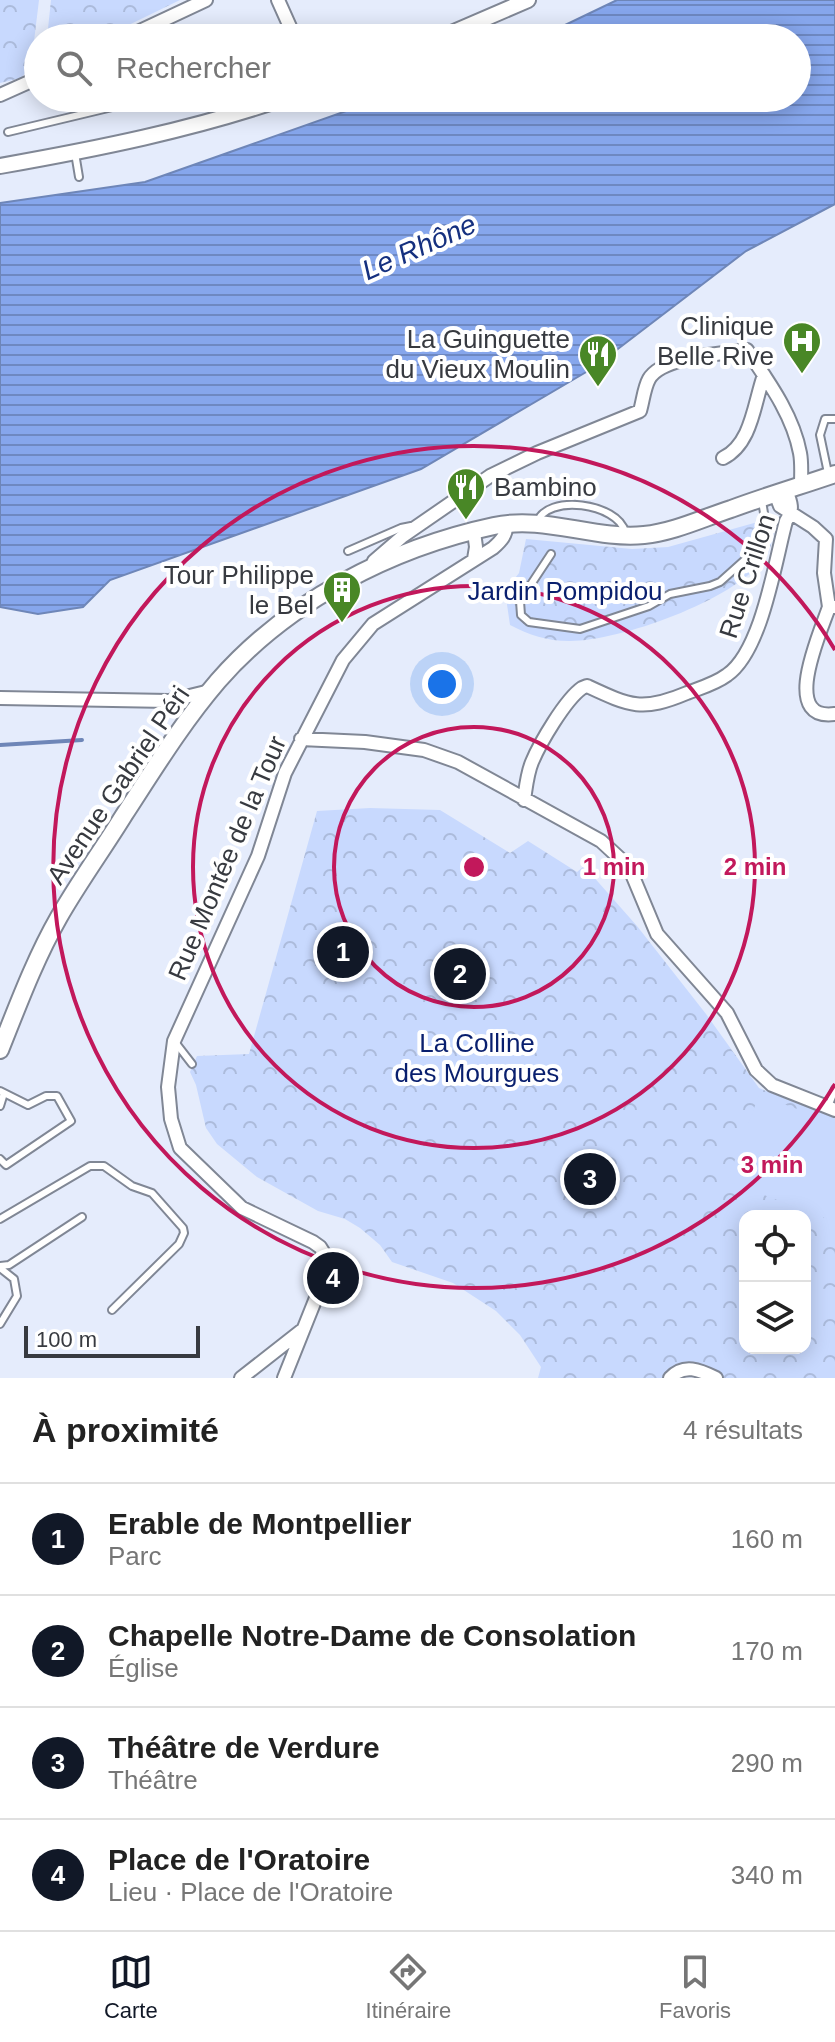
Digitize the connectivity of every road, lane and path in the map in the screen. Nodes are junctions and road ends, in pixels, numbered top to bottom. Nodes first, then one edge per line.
1 (206, 0) edge
2 (278, 0) edge
3 (528, 0) edge
4 (155, 24) edge
5 (289, 24) edge
6 (472, 24) edge
7 (24, 84) edge
8 (0, 95) edge
9 (96, 112) edge
10 (238, 112) edge
11 (8, 132) dead end
12 (75, 153) junction
13 (0, 166) edge
14 (79, 177) dead end
15 (764, 375) junction
16 (835, 419) edge
17 (723, 458) dead end
18 (832, 476) edge
19 (781, 492) junction
20 (791, 514) junction
21 (537, 523) junction
22 (506, 524) junction
23 (418, 525) junction
24 (474, 532) junction
25 (626, 535) junction
26 (429, 546) junction
27 (348, 551) dead end
28 (551, 554) dead end
29 (474, 559) junction
30 (372, 567) junction
31 (832, 607) edge
32 (210, 691) junction
33 (0, 698) edge
34 (169, 701) junction
35 (835, 714) edge
36 (190, 717) junction
37 (301, 739) junction
38 (524, 800) junction
39 (174, 1041) junction
40 (0, 1050) edge
41 (192, 1064) dead end
42 (835, 1089) edge
43 (2, 1092) edge
44 (0, 1106) edge
45 (832, 1108) edge
46 (0, 1159) edge
47 (82, 1217) dead end
48 (0, 1219) edge
49 (0, 1267) edge
50 (112, 1310) dead end
51 (0, 1324) edge
52 (304, 1329) junction
53 (241, 1378) edge
54 (284, 1378) edge
55 (670, 1378) edge
56 (716, 1378) edge

1 - 4 street
2 - 5 street
3 - 6 street
7 - 8 street
9 - 11 lane
10 - 12 street
12 - 13 street
12 - 14 lane
15 - 17 street
15 - 19 street
15 - 23 street
16 - 18 lane
18 - 19 main road, Avenue Gabriel Péri
19 - 20 street
19 - 25 main road, Avenue Gabriel Péri
19 - 28 lane
20 - 31 street
20 - 38 street, Rue Crillon
21 - 22 main road, Avenue Gabriel Péri
21 - 25 main road, Avenue Gabriel Péri
21 - 25 lane
22 - 24 main road, Avenue Gabriel Péri
22 - 29 street, Rue Montée de la Tour
23 - 26 street
23 - 27 lane
23 - 30 street
24 - 26 main road, Avenue Gabriel Péri
24 - 29 street
26 - 30 main road, Avenue Gabriel Péri
29 - 37 street, Rue Montée de la Tour
30 - 32 main road, Avenue Gabriel Péri
31 - 35 street
32 - 34 street
32 - 36 main road, Avenue Gabriel Péri
33 - 34 street
34 - 36 street
36 - 40 main road, Avenue Gabriel Péri
37 - 38 street
37 - 39 street, Rue Montée de la Tour
38 - 45 street
39 - 41 lane
39 - 52 street, Rue Montée de la Tour
42 - 45 lane
43 - 44 lane
43 - 46 lane
47 - 49 lane
48 - 50 lane
49 - 51 lane
52 - 53 street
52 - 54 street
55 - 56 street

